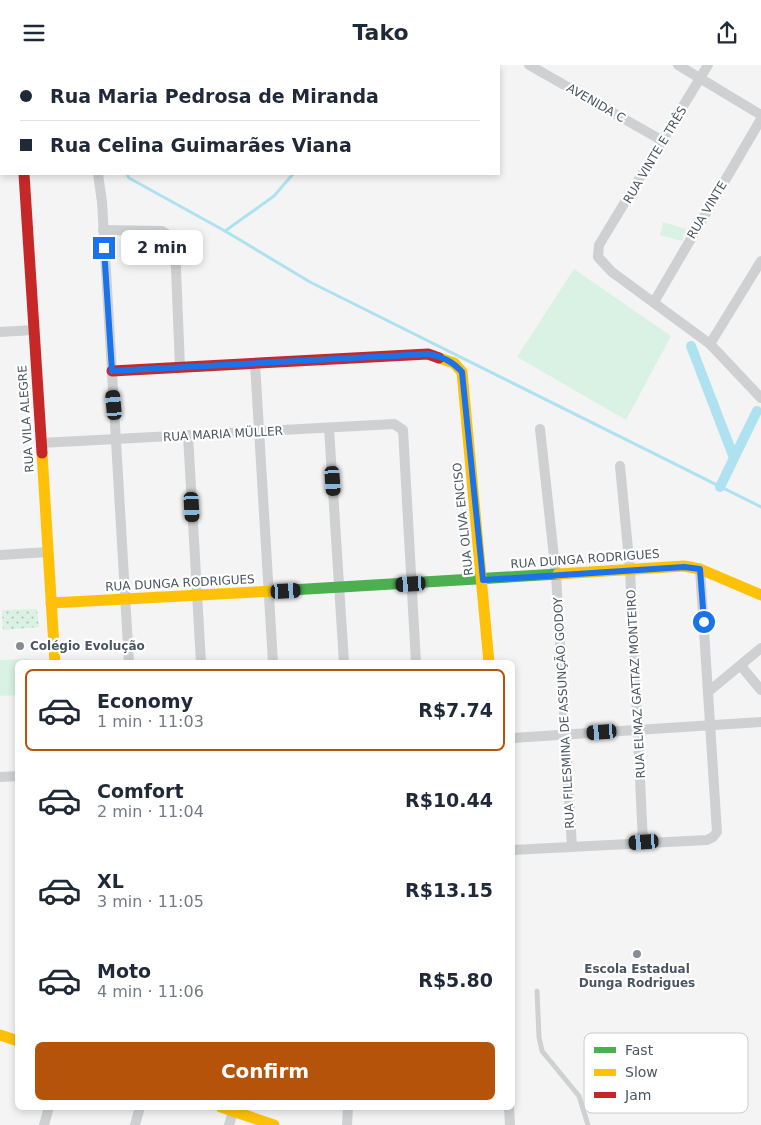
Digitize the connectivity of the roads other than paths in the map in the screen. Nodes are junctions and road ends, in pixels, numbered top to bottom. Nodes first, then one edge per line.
1 (529, 65) edge
2 (678, 65) edge
3 (708, 65) edge
4 (701, 78) junction
5 (761, 115) edge
6 (761, 119) edge
7 (663, 141) junction
8 (24, 175) edge
9 (98, 175) edge
10 (103, 230) junction
11 (761, 261) edge
12 (654, 301) junction
13 (34, 330) junction
14 (0, 331) edge
15 (710, 344) junction
16 (255, 363) junction
17 (180, 367) junction
18 (112, 371) junction
19 (761, 398) edge
20 (329, 428) junction
21 (540, 429) dead end
22 (260, 432) junction
23 (188, 435) junction
24 (117, 439) junction
25 (41, 443) junction
26 (620, 466) dead end
27 (48, 552) junction
28 (0, 555) edge
29 (700, 569) junction
30 (630, 570) junction
31 (556, 575) junction
32 (483, 580) junction
33 (411, 584) junction
34 (339, 588) junction
35 (268, 592) junction
36 (761, 595) edge
37 (197, 596) junction
38 (126, 599) junction
39 (51, 603) junction
40 (761, 648) edge
41 (54, 660) edge
42 (129, 660) edge
43 (201, 660) edge
44 (272, 660) edge
45 (344, 660) edge
46 (416, 660) edge
47 (490, 660) edge
48 (742, 666) junction
49 (761, 690) edge
50 (708, 692) junction
51 (761, 722) edge
52 (710, 725) junction
53 (639, 730) junction
54 (566, 735) junction
55 (515, 738) edge
56 (15, 776) edge
57 (0, 777) edge
58 (644, 842) junction
59 (572, 847) junction
60 (515, 850) edge
61 (537, 991) dead end
62 (0, 1035) edge
63 (15, 1040) edge
64 (48, 1110) edge
65 (139, 1110) edge
66 (228, 1110) edge
67 (348, 1110) edge
68 (510, 1110) edge
69 (233, 1112) junction
70 (584, 1112) edge
71 (584, 1113) edge
72 (44, 1125) edge
73 (135, 1125) edge
74 (229, 1125) edge
75 (274, 1125) edge
76 (347, 1125) edge
77 (510, 1125) edge
78 (588, 1125) edge

1 - 7 street, AVENIDA C
2 - 4 street
3 - 4 street, RUA VINTE E TRÊS
4 - 5 street
4 - 7 street, RUA VINTE E TRÊS
6 - 12 street, RUA VINTE
7 - 12 street, RUA VINTE E TRÊS
8 - 13 street, RUA VILA ALEGRE
9 - 10 street
10 - 17 street
10 - 18 street
11 - 15 street
12 - 15 street
13 - 14 street
13 - 25 street, RUA VILA ALEGRE
15 - 19 street
16 - 17 street
16 - 22 street
16 - 32 street, RUA OLIVA ENCISO
17 - 18 street
18 - 24 street
20 - 22 street, RUA MARIA MÜLLER
20 - 33 street, RUA MARIA MÜLLER
20 - 34 street
21 - 31 street, RUA FILESMINA DE ASSUNÇÃO GODOY
22 - 23 street, RUA MARIA MÜLLER
22 - 35 street
23 - 24 street, RUA MARIA MÜLLER
23 - 37 street
24 - 25 street, RUA MARIA MÜLLER
24 - 38 street
25 - 27 street, RUA VILA ALEGRE
26 - 30 street, RUA ELMAZ GATTAZ MONTEIRO
27 - 28 street
27 - 39 street, RUA VILA ALEGRE
29 - 30 street, RUA DUNGA RODRIGUES
29 - 36 street, RUA DUNGA RODRIGUES
29 - 50 street
30 - 31 street, RUA DUNGA RODRIGUES
30 - 53 street, RUA ELMAZ GATTAZ MONTEIRO
31 - 32 street, RUA DUNGA RODRIGUES
31 - 54 street, RUA FILESMINA DE ASSUNÇÃO GODOY
32 - 33 street, RUA DUNGA RODRIGUES
32 - 47 street, RUA OLIVA ENCISO
33 - 34 street, RUA DUNGA RODRIGUES
33 - 46 street
34 - 35 street, RUA DUNGA RODRIGUES
34 - 45 street
35 - 37 street, RUA DUNGA RODRIGUES
35 - 44 street
37 - 38 street, RUA DUNGA RODRIGUES
37 - 43 street
38 - 39 street, RUA DUNGA RODRIGUES
38 - 42 street
39 - 41 street, RUA VILA ALEGRE
40 - 48 street
48 - 49 street
48 - 50 street
50 - 52 street
51 - 52 street
52 - 53 street
52 - 58 street
53 - 54 street
53 - 58 street, RUA ELMAZ GATTAZ MONTEIRO
54 - 55 street
54 - 59 street, RUA FILESMINA DE ASSUNÇÃO GODOY
56 - 57 street
58 - 59 street
59 - 60 street
61 - 70 lane
62 - 63 street
64 - 72 street
65 - 73 street
66 - 69 street
67 - 76 street
68 - 77 street
69 - 74 street
69 - 75 street
71 - 78 lane

